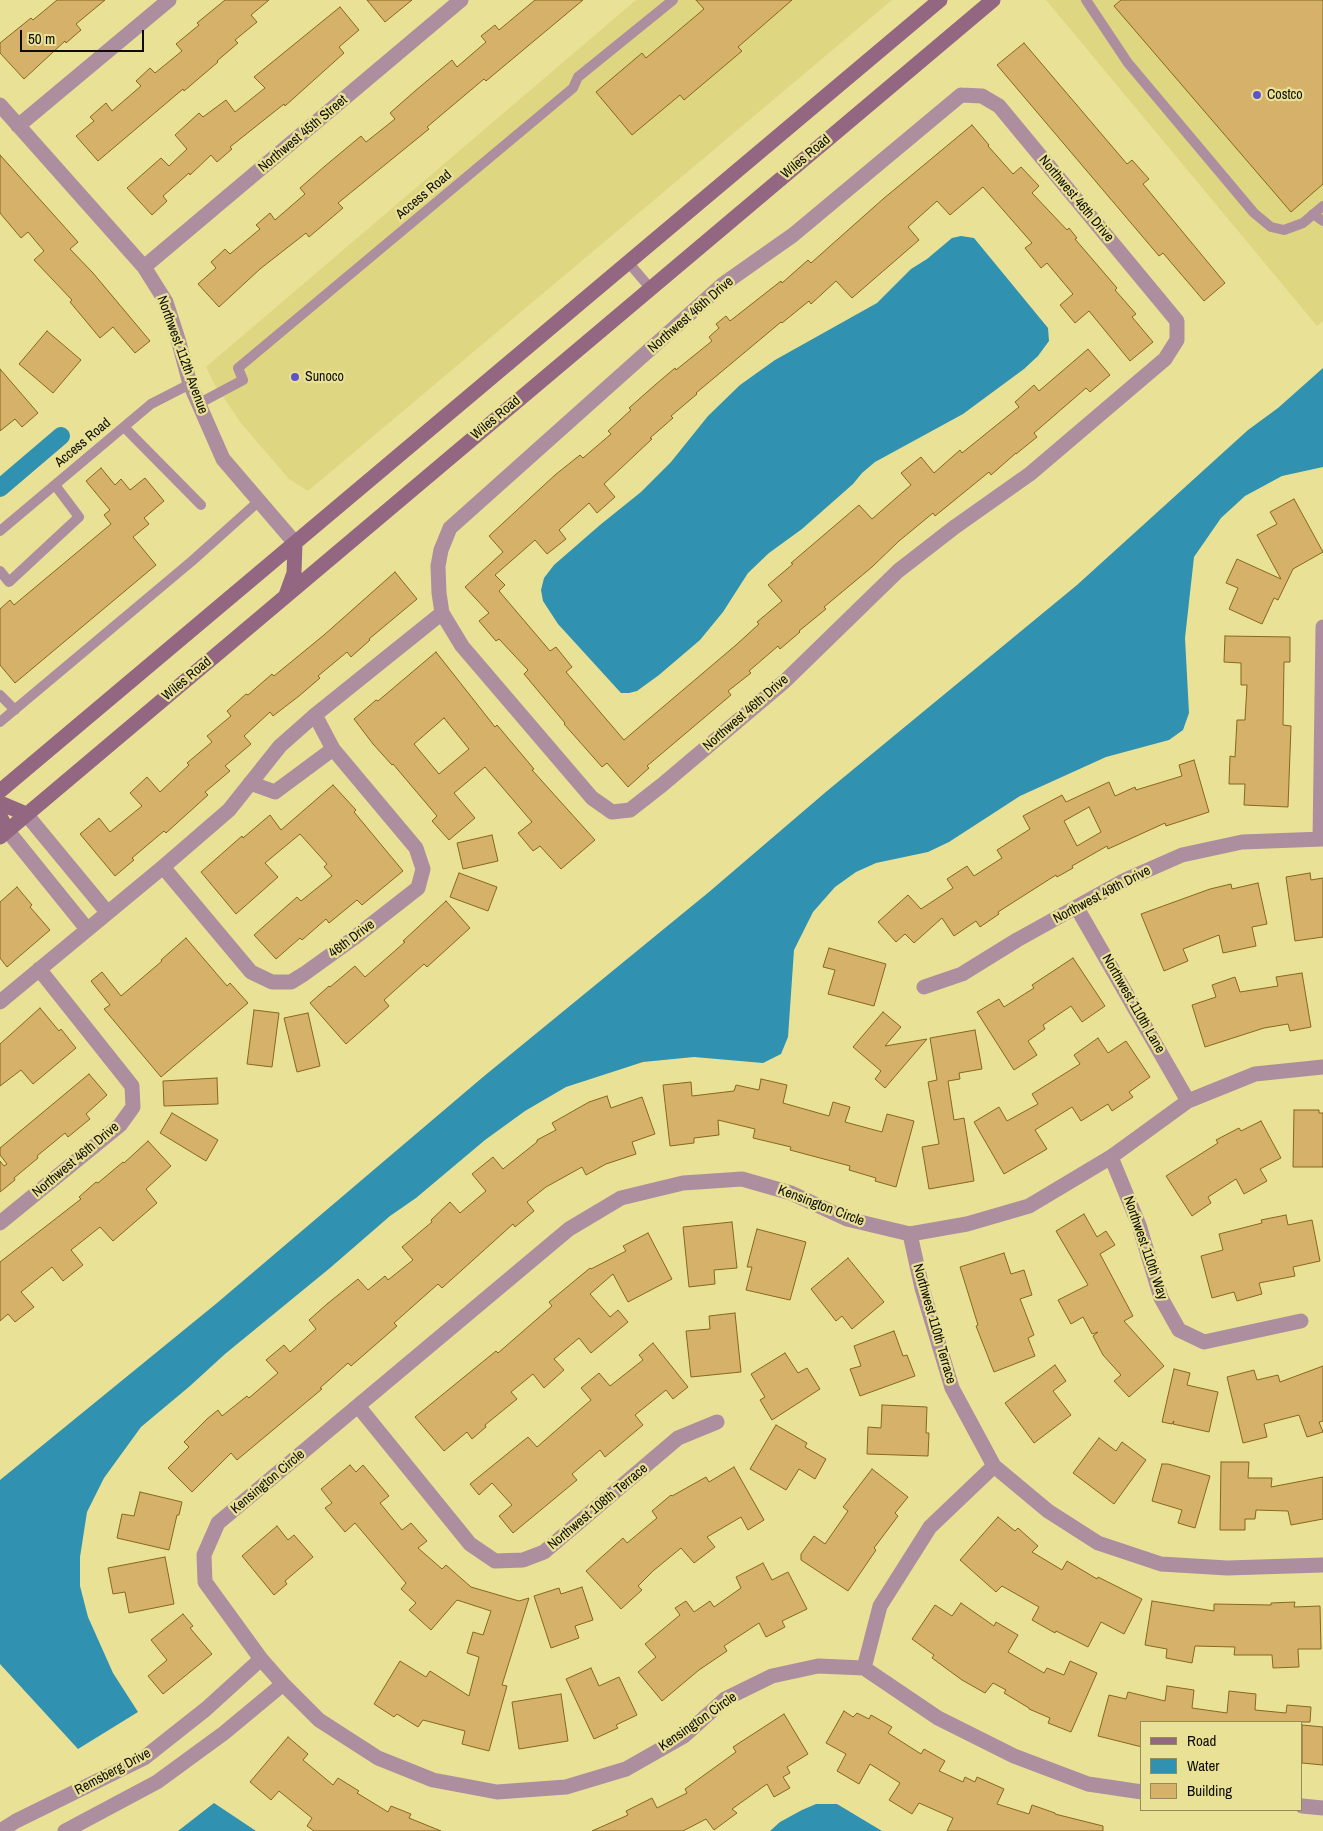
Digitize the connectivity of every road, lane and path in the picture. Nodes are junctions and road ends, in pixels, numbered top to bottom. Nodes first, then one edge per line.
1 (169, 0) edge
2 (461, 0) edge
3 (673, 0) edge
4 (940, 0) edge
5 (993, 0) edge
6 (1086, 0) edge
7 (0, 105) edge
8 (18, 126) junction
9 (1323, 206) edge
10 (1313, 214) junction
11 (1323, 221) edge
12 (628, 262) junction
13 (144, 268) junction
14 (651, 288) junction
15 (190, 384) junction
16 (198, 404) junction
17 (124, 427) junction
18 (55, 484) junction
19 (260, 501) junction
20 (201, 505) dead end
21 (0, 531) edge
22 (295, 543) junction
23 (0, 571) edge
24 (285, 596) junction
25 (442, 613) junction
26 (1323, 627) edge
27 (0, 695) edge
28 (15, 710) junction
29 (315, 715) junction
30 (0, 722) edge
31 (333, 749) junction
32 (250, 783) junction
33 (0, 791) edge
34 (0, 803) edge
35 (26, 814) junction
36 (0, 816) edge
37 (4, 833) edge
38 (1322, 839) edge
39 (163, 867) junction
40 (1077, 908) junction
41 (107, 912) junction
42 (87, 928) junction
43 (38, 969) junction
44 (924, 987) dead end
45 (0, 1002) edge
46 (1323, 1067) edge
47 (1188, 1101) junction
48 (1111, 1157) junction
49 (0, 1223) edge
50 (910, 1234) junction
51 (1301, 1321) dead end
52 (358, 1406) junction
53 (717, 1422) dead end
54 (994, 1466) junction
55 (1323, 1564) edge
56 (261, 1659) junction
57 (864, 1668) junction
58 (283, 1684) junction
59 (1140, 1792) edge
60 (1303, 1806) edge
61 (1323, 1808) edge
62 (0, 1831) edge
63 (65, 1831) edge

1 - 8 street
2 - 13 street, Northwest 45th Street
3 - 16 lane, Access Road
4 - 12 main road
5 - 14 main road, Wiles Road
6 - 10 lane
7 - 8 street, Northwest 112th Avenue
8 - 13 street, Northwest 112th Avenue
9 - 10 lane
10 - 11 lane
12 - 14 lane
12 - 22 main road
13 - 15 street, Northwest 112th Avenue
14 - 24 main road, Wiles Road
15 - 16 street, Northwest 112th Avenue
15 - 17 lane, Access Road
16 - 19 street, Northwest 112th Avenue
17 - 18 lane, Access Road
17 - 20 lane
18 - 21 lane, Access Road
18 - 23 lane
19 - 22 street, Northwest 112th Avenue
19 - 28 lane
22 - 24 main road
22 - 33 main road
24 - 35 main road, Wiles Road
25 - 25 street, Northwest 46th Drive
25 - 29 street
26 - 38 street
27 - 28 lane
28 - 30 lane
29 - 31 street, 46th Drive
29 - 32 street
31 - 32 street
31 - 39 street, 46th Drive
32 - 39 street
34 - 35 main road
35 - 37 main road, Wiles Road
35 - 41 street
36 - 37 main road
37 - 42 street
38 - 40 street, Northwest 49th Drive
39 - 41 street
40 - 44 street, Northwest 49th Drive
40 - 47 street, Northwest 110th Lane
41 - 42 street
42 - 43 street
43 - 45 street
43 - 49 street, Northwest 46th Drive
46 - 47 street, Kensington Circle
47 - 48 street, Kensington Circle
48 - 50 street, Kensington Circle
48 - 51 street, Northwest 110th Way
50 - 52 street, Kensington Circle
50 - 54 street, Northwest 110th Terrace
52 - 53 street, Northwest 108th Terrace
52 - 56 street, Kensington Circle
54 - 55 street, Northwest 110th Terrace
54 - 57 street
56 - 58 street, Kensington Circle
56 - 62 street, Remsberg Drive
57 - 58 street, Kensington Circle
57 - 59 street
58 - 63 street, Remsberg Drive
60 - 61 street

